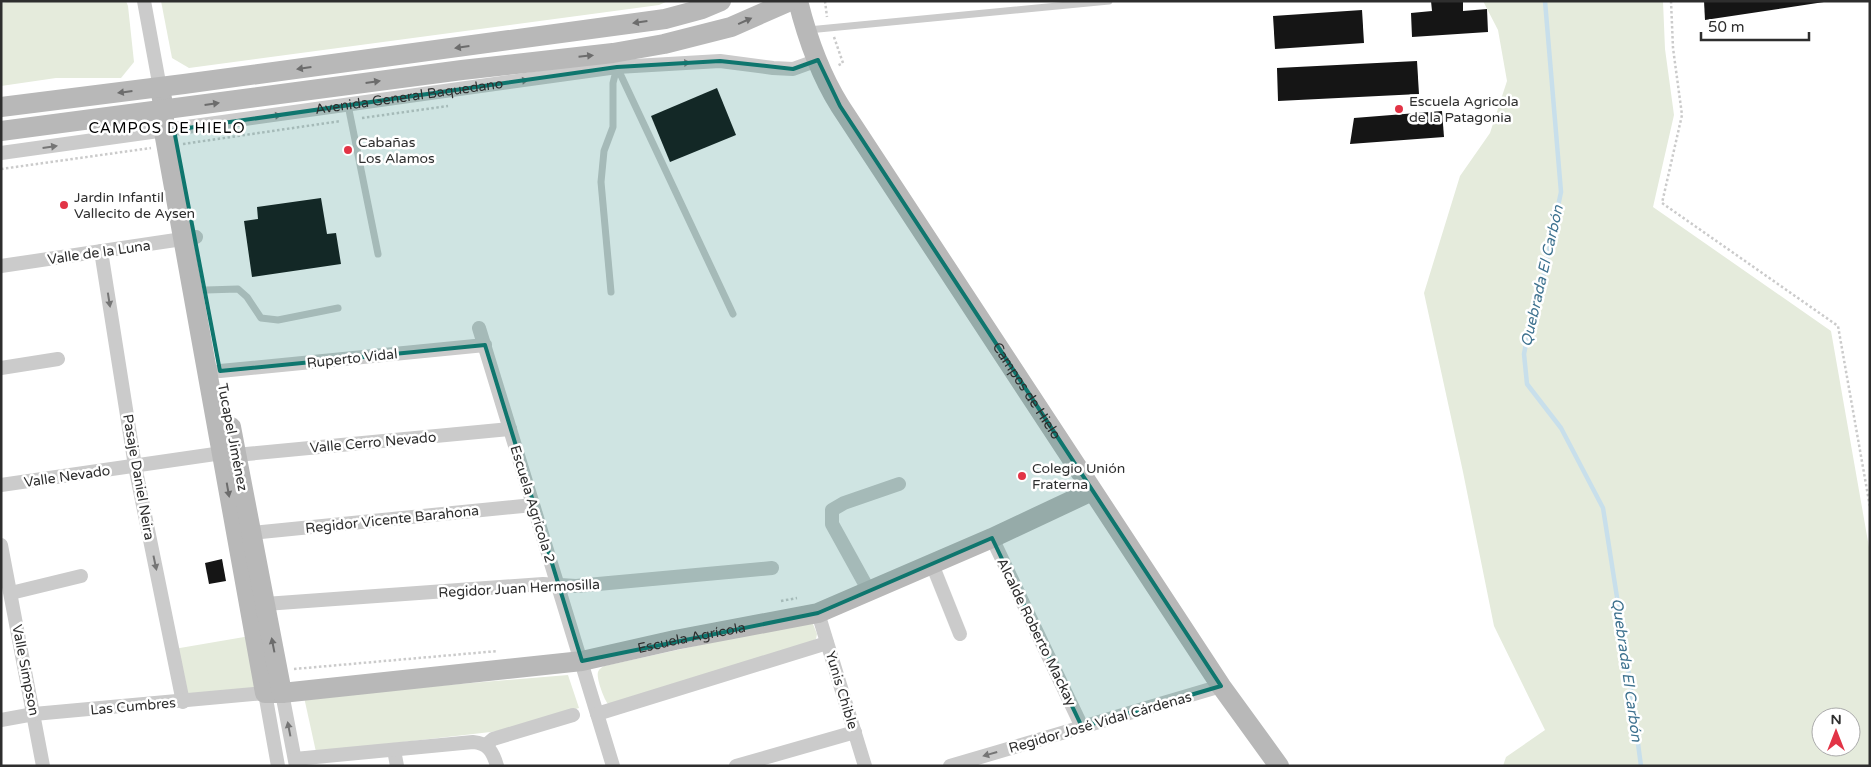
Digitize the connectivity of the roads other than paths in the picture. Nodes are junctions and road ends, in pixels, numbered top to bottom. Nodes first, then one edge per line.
1 (144, 1) edge
2 (721, 1) edge
3 (790, 1) edge
4 (798, 1) edge
5 (1108, 1) edge
6 (807, 30) junction
7 (820, 66) junction
8 (617, 67) junction
9 (160, 88) junction
10 (348, 105) junction
11 (1, 107) edge
12 (164, 110) junction
13 (1, 131) edge
14 (170, 138) junction
15 (1, 153) edge
16 (190, 238) junction
17 (101, 251) junction
18 (378, 254) dead end
19 (1, 266) edge
20 (206, 290) junction
21 (611, 292) dead end
22 (338, 308) dead end
23 (733, 314) dead end
24 (479, 328) dead end
25 (484, 345) junction
26 (58, 359) dead end
27 (1, 368) edge
28 (220, 371) junction
29 (510, 429) junction
30 (229, 454) junction
31 (135, 466) junction
32 (899, 484) dead end
33 (1, 486) edge
34 (1092, 490) junction
35 (533, 505) junction
36 (251, 533) junction
37 (992, 538) junction
38 (1, 544) edge
39 (932, 564) junction
40 (772, 568) dead end
41 (81, 576) dead end
42 (557, 586) junction
43 (869, 592) junction
44 (11, 593) junction
45 (265, 604) junction
46 (818, 613) junction
47 (960, 634) dead end
48 (828, 643) junction
49 (582, 661) junction
50 (1221, 686) junction
51 (274, 693) junction
52 (184, 702) junction
53 (34, 714) junction
54 (597, 714) junction
55 (574, 715) dead end
56 (1, 720) edge
57 (1082, 727) junction
58 (855, 732) junction
59 (486, 746) junction
60 (394, 750) junction
61 (296, 763) edge
62 (43, 766) edge
63 (278, 766) edge
64 (397, 766) edge
65 (496, 766) edge
66 (613, 766) edge
67 (736, 766) edge
68 (865, 766) edge
69 (950, 766) edge
70 (1279, 766) edge

1 - 9 street, Tucapel Jiménez
2 -> 9 street
12 -> 3 street, Avenida General Baquedano
4 - 6 street, Campos de Hielo
5 - 6 lane
6 - 7 street, Campos de Hielo
8 -> 7 street, Avenida General Baquedano
7 - 34 street, Campos de Hielo
10 -> 8 street, Avenida General Baquedano
8 - 21 lane
8 - 23 lane
9 -> 11 street
9 - 12 street, Tucapel Jiménez
14 -> 10 street, Avenida General Baquedano
10 - 18 lane
12 - 13 street, Avenida General Baquedano
12 - 14 street, Tucapel Jiménez
15 -> 14 street, Avenida General Baquedano
14 - 16 street, Tucapel Jiménez
16 - 17 street, Valle de la Luna
16 - 20 street, Tucapel Jiménez
16 - 30 street, Tucapel Jiménez
17 - 19 street, Valle de la Luna
17 -> 31 street, Pasaje Daniel Neira
20 - 22 lane
20 - 28 street, Tucapel Jiménez
24 - 25 street, Escuela Agrícola 2
25 - 28 street, Ruperto Vidal
25 - 29 street, Escuela Agrícola 2
26 - 27 street
28 - 30 street, Tucapel Jiménez
29 - 30 street, Valle Cerro Nevado
29 - 35 street, Escuela Agrícola 2
30 - 31 street, Valle Nevado
30 - 36 street, Tucapel Jiménez
30 -> 51 street, Tucapel Jiménez
31 - 33 street, Valle Nevado
31 -> 52 street, Pasaje Daniel Neira
32 - 43 street
34 - 37 street, Escuela Agrícola
34 - 50 street, Campos de Hielo
35 - 36 street, Regidor Vicente Barahona
35 - 42 street, Escuela Agrícola 2
36 - 45 street, Tucapel Jiménez
37 - 39 street, Escuela Agrícola
37 - 57 street, Alcalde Roberto Mackay
38 - 44 street, Valle Simpson
39 - 43 street, Escuela Agrícola
39 - 47 street
40 - 42 street, Regidor Juan Hermosilla
41 - 44 street
42 - 45 street, Regidor Juan Hermosilla
42 - 49 street, Escuela Agrícola 2
43 - 46 street, Escuela Agrícola
44 - 53 street, Valle Simpson
51 -> 45 street, Tucapel Jiménez
46 - 48 street, Yunis Chible
46 - 49 street, Escuela Agrícola
48 - 54 street
48 - 58 street, Yunis Chible
49 - 51 street, Escuela Agrícola
49 - 54 street, Escuela Agrícola 2
50 - 57 street, Regidor José Vidal Cárdenas
50 - 70 street, Campos de Hielo
51 - 52 street, Las Cumbres
61 -> 51 street, Tucapel Jiménez
51 - 63 street, Tucapel Jiménez
52 - 53 street, Las Cumbres
53 - 56 street, Las Cumbres
53 - 62 street, Valle Simpson
54 - 66 street, Escuela Agrícola 2
55 - 59 street
57 -> 69 street, Regidor José Vidal Cárdenas
58 - 67 street
58 - 68 street, Yunis Chible
59 - 60 street
59 - 65 street
60 - 61 street
60 - 64 street

